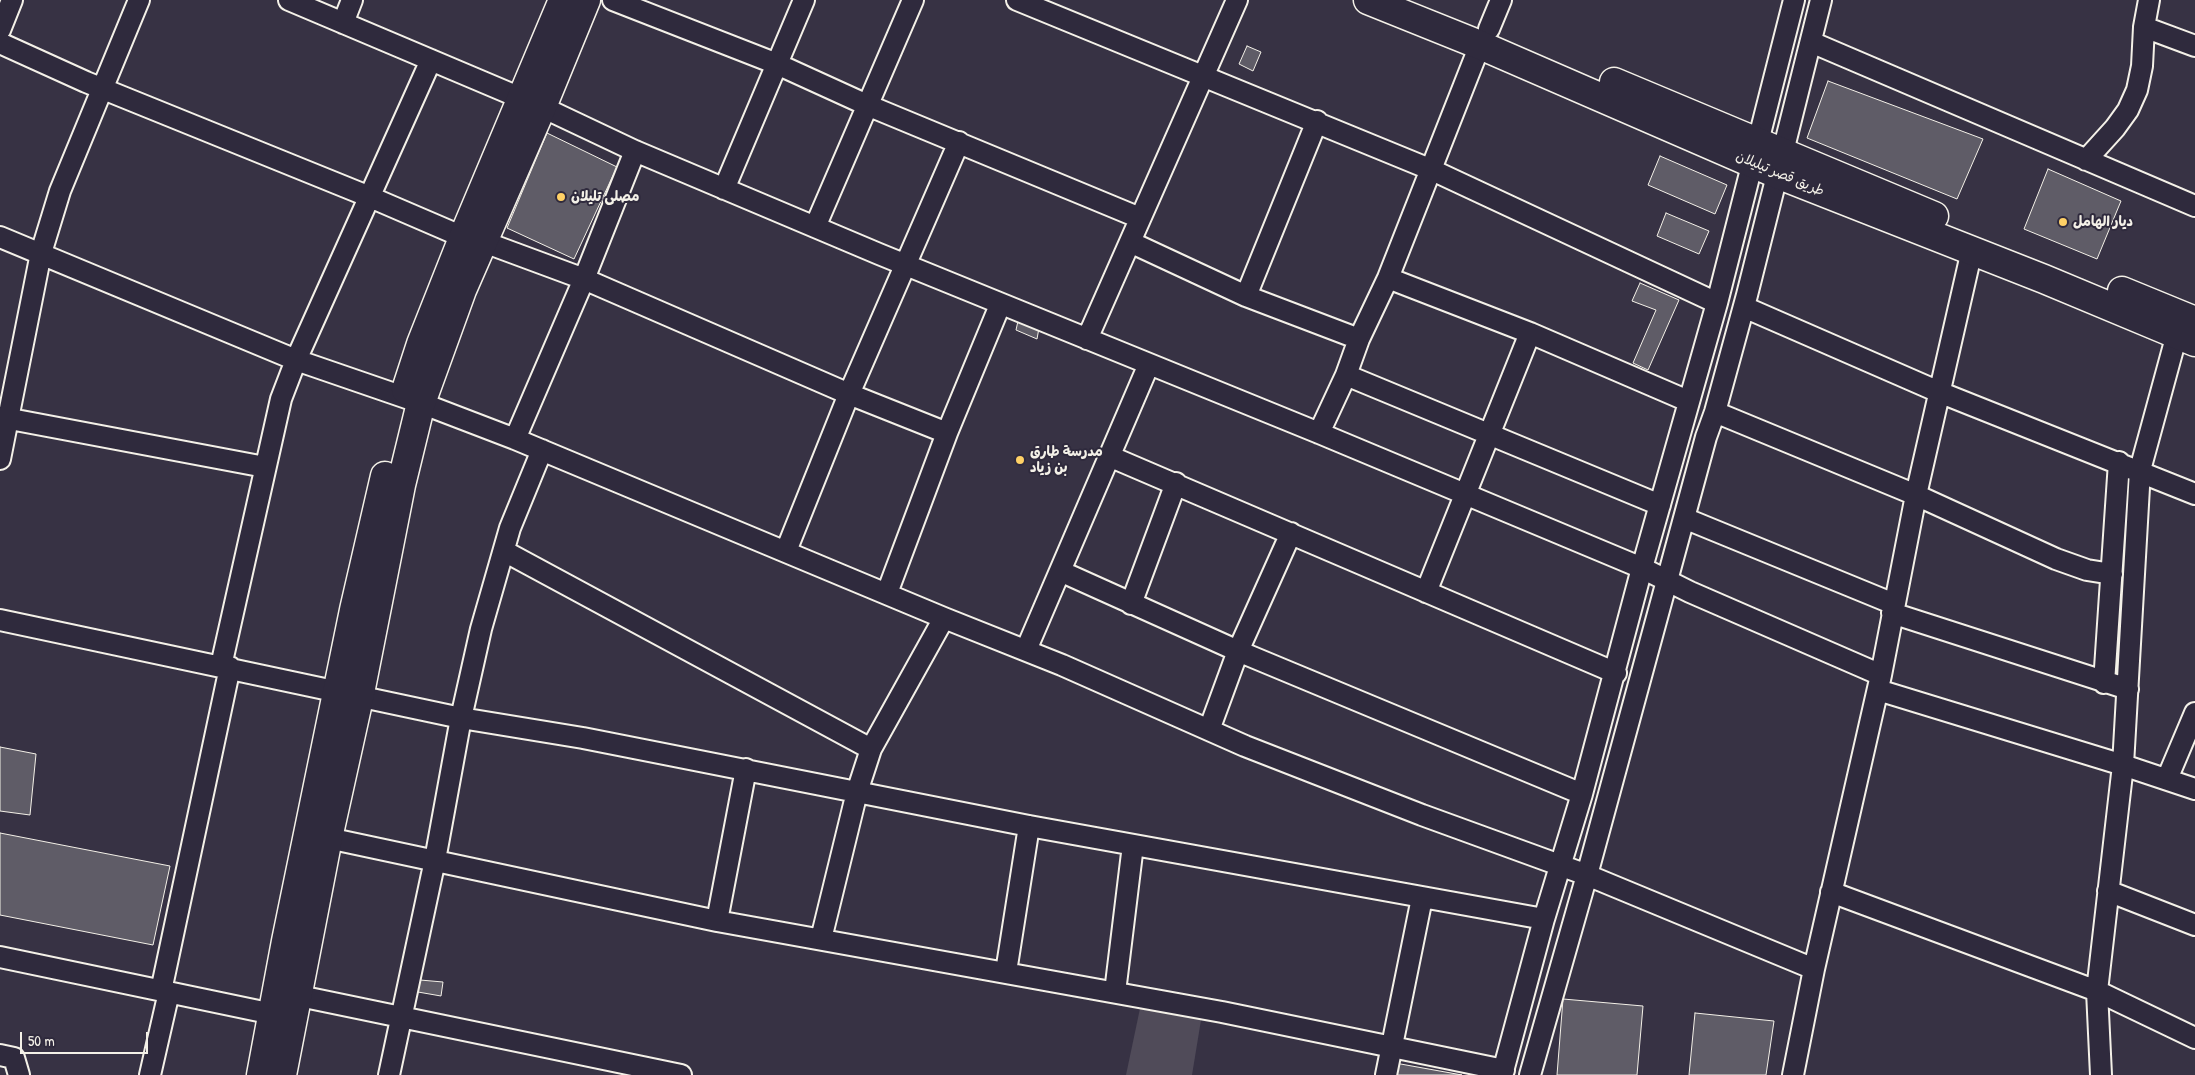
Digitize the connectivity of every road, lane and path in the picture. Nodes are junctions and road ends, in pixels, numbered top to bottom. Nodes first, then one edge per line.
1 (12, 0) edge
2 (139, 0) edge
3 (289, 0) edge
4 (352, 0) edge
5 (563, 0) edge
6 (586, 0) edge
7 (613, 0) edge
8 (804, 0) edge
9 (912, 0) edge
10 (1017, 0) edge
11 (1236, 0) edge
12 (1368, 0) edge
13 (1418, 0) edge
14 (1502, 0) edge
15 (1794, 0) edge
16 (1821, 0) edge
17 (2149, 0) edge
18 (1039, 4) edge
19 (343, 23) junction
20 (2144, 27) junction
21 (0, 30) edge
22 (1484, 37) junction
23 (1811, 42) junction
24 (0, 43) edge
25 (2195, 46) edge
26 (431, 60) junction
27 (777, 64) junction
28 (1202, 77) junction
29 (102, 88) junction
30 (532, 103) junction
31 (867, 105) junction
32 (1318, 121) junction
33 (959, 142) junction
34 (635, 151) junction
35 (1768, 158) junction
36 (2086, 160) junction
37 (1432, 170) junction
38 (724, 189) junction
39 (370, 197) junction
40 (2195, 206) edge
41 (1140, 218) junction
42 (815, 227) junction
43 (0, 237) edge
44 (474, 240) junction
45 (1130, 242) junction
46 (1972, 250) junction
47 (41, 253) junction
48 (905, 264) junction
49 (1388, 278) junction
50 (584, 279) junction
51 (1246, 296) junction
52 (1717, 303) junction
53 (1000, 305) junction
54 (1744, 307) junction
55 (2189, 332) edge
56 (1530, 333) junction
57 (1087, 339) junction
58 (1359, 340) junction
59 (296, 360) junction
60 (1149, 364) junction
61 (1346, 375) junction
62 (1939, 392) junction
63 (849, 394) junction
64 (413, 400) junction
65 (1688, 401) junction
66 (1715, 412) junction
67 (4, 418) edge
68 (947, 433) junction
69 (1319, 433) junction
70 (1489, 435) junction
71 (515, 439) junction
72 (542, 450) junction
73 (1109, 456) junction
74 (0, 459) edge
75 (2119, 462) junction
76 (265, 466) junction
77 (2140, 470) junction
78 (1176, 483) junction
79 (1466, 494) junction
80 (2195, 494) edge
81 (1916, 495) junction
82 (1660, 504) junction
83 (1684, 518) junction
84 (1291, 533) junction
85 (504, 551) junction
86 (786, 551) junction
87 (1642, 568) junction
88 (1060, 571) junction
89 (2112, 574) junction
90 (1668, 580) junction
91 (1426, 592) junction
92 (887, 593) junction
93 (1130, 604) junction
94 (1893, 609) junction
95 (944, 618) junction
96 (0, 620) edge
97 (1026, 650) junction
98 (1238, 651) junction
99 (226, 667) junction
100 (1616, 673) junction
101 (1880, 683) junction
102 (2104, 683) junction
103 (2128, 689) junction
104 (348, 696) junction
105 (2195, 713) edge
106 (461, 718) junction
107 (1209, 730) junction
108 (872, 749) junction
109 (2123, 765) junction
110 (746, 769) junction
111 (2167, 779) junction
112 (2195, 789) edge
113 (857, 792) junction
114 (1582, 794) junction
115 (1029, 826) junction
116 (328, 838) junction
117 (1133, 845) junction
118 (435, 860) junction
119 (1561, 866) junction
120 (1587, 875) junction
121 (2108, 891) junction
122 (1831, 892) junction
123 (1422, 898) junction
124 (1544, 919) junction
125 (717, 921) junction
126 (2195, 925) edge
127 (821, 939) junction
128 (0, 957) edge
129 (1814, 969) junction
130 (1006, 972) junction
131 (165, 991) junction
132 (2097, 991) junction
133 (1115, 992) junction
134 (283, 1000) junction
135 (402, 1017) junction
136 (2195, 1038) edge
137 (1391, 1048) junction
138 (0, 1055) edge
139 (1503, 1073) edge
140 (18, 1075) edge
141 (150, 1075) edge
142 (261, 1075) edge
143 (282, 1075) edge
144 (389, 1075) edge
145 (681, 1075) edge
146 (1386, 1075) edge
147 (1530, 1075) edge
148 (1793, 1075) edge
149 (2101, 1075) edge

1 - 21 street
2 - 29 street
3 - 19 street
4 - 19 street
5 - 30 main road
6 - 30 main road
7 - 27 street
8 - 27 street
9 - 31 street
10 - 18 street
11 - 28 street
12 - 22 main road, طريق قصر تيليلان
13 - 22 main road, طريق قصر تيليلان
14 - 22 street
15 - 35 street
16 - 23 street
17 - 20 street
18 - 28 street
19 - 26 street
20 - 25 street
20 - 36 street
22 - 35 main road, طريق قصر تيليلان
22 - 37 street
23 - 35 street
23 - 36 street
24 - 29 street
26 - 30 street
26 - 39 street
27 - 31 street
27 - 38 street
28 - 32 street
28 - 41 street
29 - 39 street
29 - 47 street
30 - 34 street
30 - 44 main road
31 - 33 street
31 - 42 street
32 - 37 street
32 - 51 street
33 - 41 street
33 - 48 street
34 - 38 street
34 - 50 street
35 - 46 main road, طريق قصر تيليلان
35 - 52 street
35 - 54 street
35 - 55 main road, طريق قصر تيليلان
36 - 40 street
37 - 49 street
37 - 52 street
38 - 42 street
39 - 44 street
39 - 59 street
41 - 45 street
42 - 48 street
43 - 47 street
44 - 50 street
44 - 64 main road
45 - 51 street
45 - 57 street
46 - 55 main road, طريق قصر تيليلان
46 - 62 street
47 - 59 street
47 - 67 street
48 - 53 street
48 - 63 street
49 - 56 street
49 - 58 street
50 - 63 street
50 - 71 street
51 - 58 street
52 - 65 street
53 - 57 street
53 - 68 street
54 - 62 street
54 - 66 street
55 - 77 street
56 - 65 street
56 - 70 street
57 - 60 street
58 - 61 street
59 - 64 street
59 - 76 street
60 - 69 street
60 - 73 street
61 - 69 street
61 - 70 street
62 - 75 street
62 - 81 street
63 - 68 street
63 - 86 street
64 - 71 street
64 - 104 main road
65 - 82 street
66 - 81 street
66 - 83 street
67 - 74 street
67 - 76 street
68 - 92 street
69 - 79 street
70 - 79 street
70 - 82 street
71 - 72 street
72 - 85 street
72 - 86 street
73 - 78 street
73 - 88 street
75 - 77 street
75 - 89 street
76 - 99 street
77 - 80 street
77 - 103 street
78 - 84 street
78 - 93 street
79 - 87 street
79 - 91 street
81 - 89 street
81 - 94 street
82 - 87 street
83 - 90 street
83 - 94 street
84 - 91 street
84 - 98 street
85 - 106 street
85 - 108 street
86 - 92 street
87 - 90 street
87 - 100 street
88 - 93 street
88 - 97 street
89 - 102 street
90 - 101 street
90 - 120 street
91 - 100 street
92 - 95 street
93 - 98 street
94 - 101 street
94 - 102 street
95 - 97 street
95 - 108 street
96 - 99 street
97 - 107 street
98 - 107 street
98 - 114 street
99 - 104 street
99 - 131 street
100 - 114 street
101 - 109 street
101 - 122 street
102 - 103 street
103 - 109 street
104 - 106 street
104 - 116 main road
104 - 134 main road
105 - 111 street
106 - 110 street
106 - 118 street
107 - 119 street
108 - 113 street
109 - 111 street
109 - 121 street
110 - 113 street
110 - 125 street
111 - 112 street
113 - 115 street
113 - 127 street
114 - 119 street
115 - 117 street
115 - 130 street
116 - 118 street
116 - 134 main road
117 - 123 street
117 - 133 street
118 - 125 street
118 - 135 street
119 - 120 street
119 - 124 street
120 - 129 street
120 - 147 street
121 - 126 street
121 - 132 street
122 - 129 street
122 - 132 street
123 - 124 street
123 - 137 street
124 - 139 street
125 - 127 street
127 - 130 street
128 - 131 street
129 - 148 street
130 - 133 street
131 - 134 street
131 - 141 street
132 - 136 street
132 - 149 street
133 - 137 street
134 - 135 street
134 - 142 main road
134 - 143 main road
135 - 144 street
135 - 145 street
137 - 139 street
137 - 146 street
138 - 140 street

